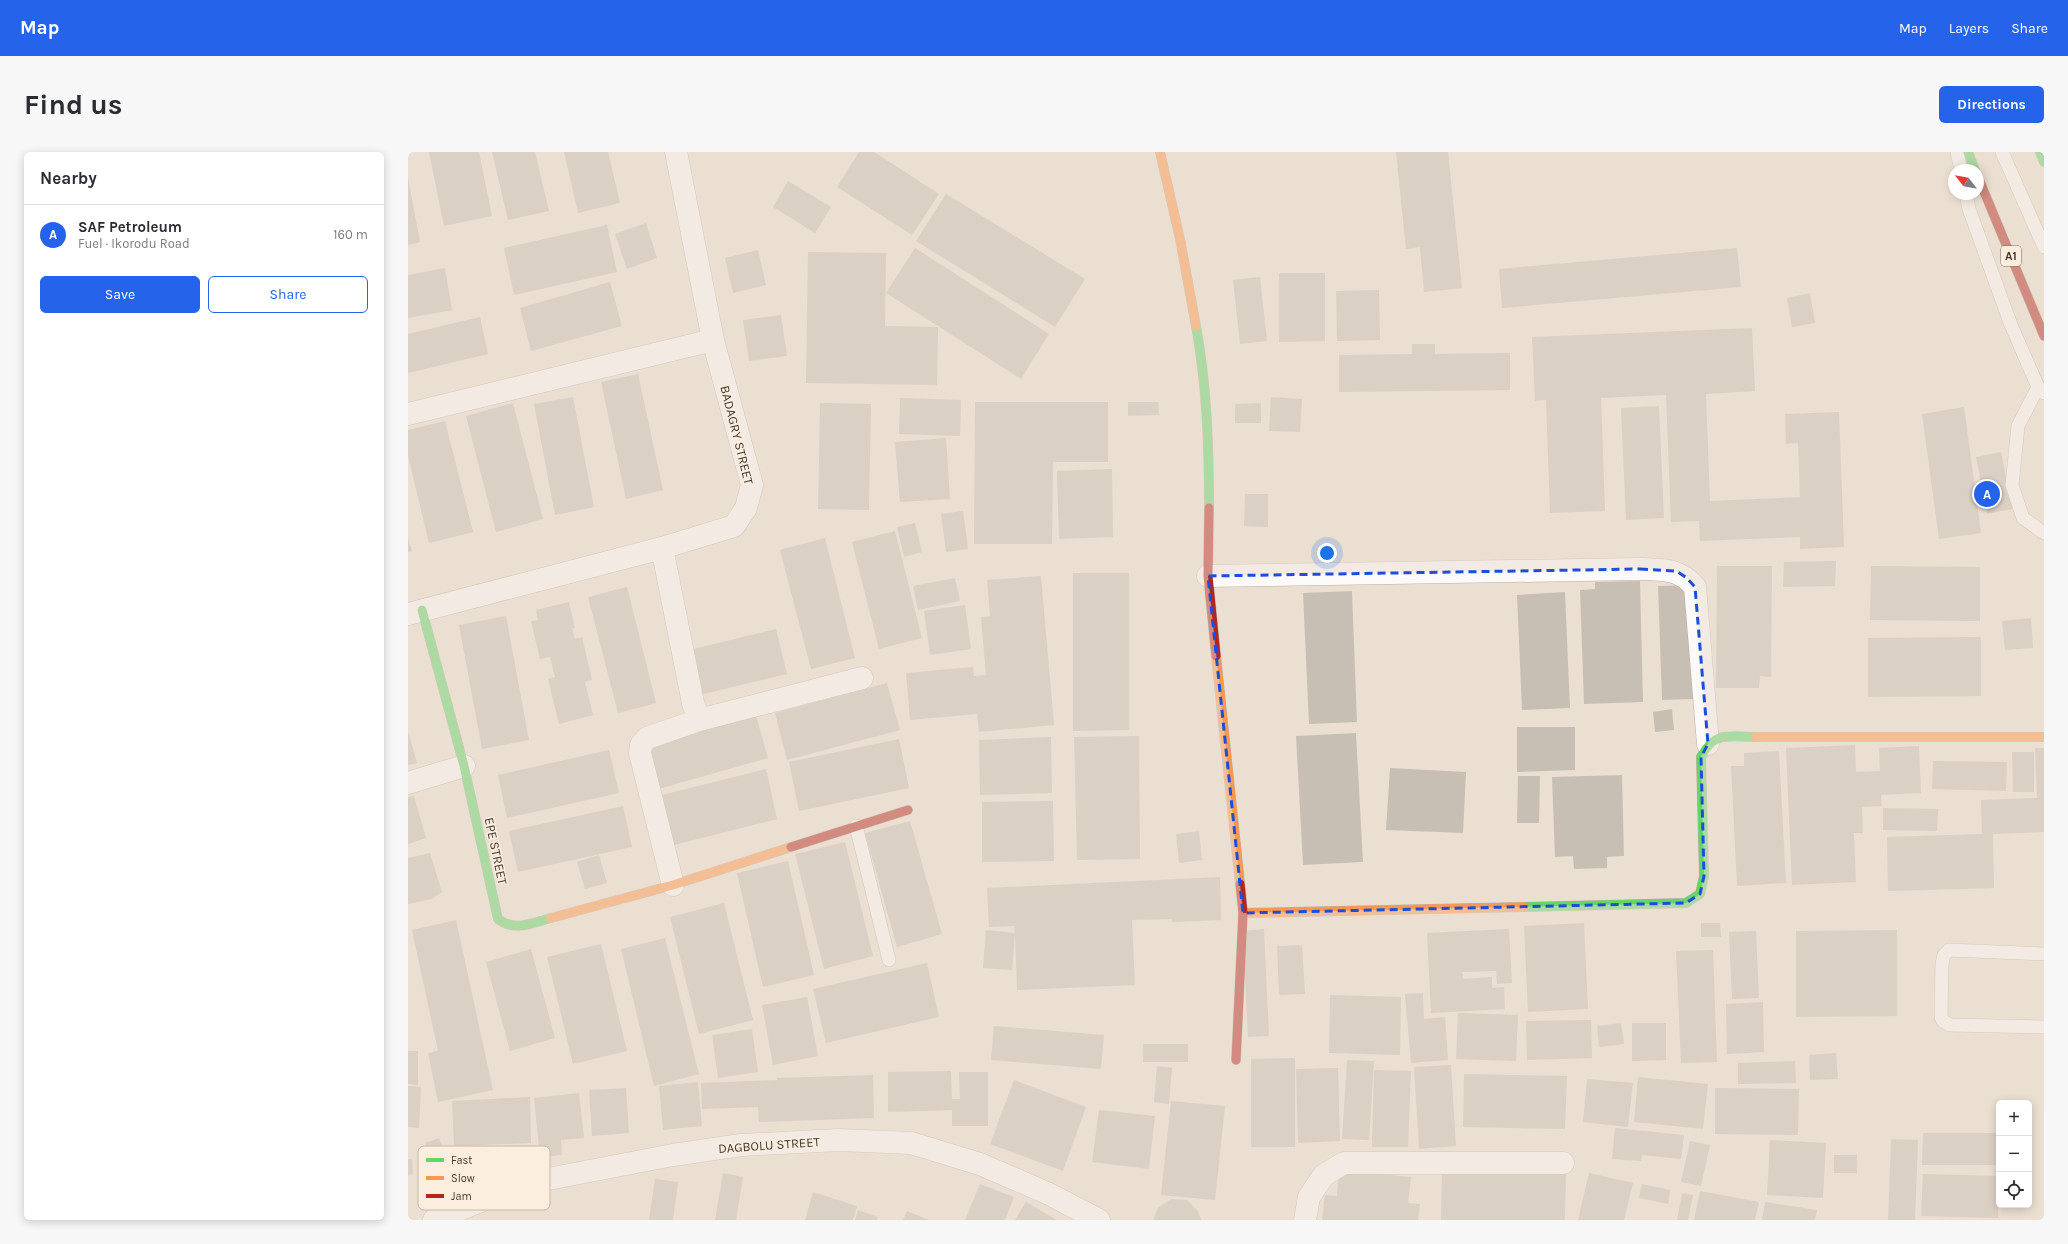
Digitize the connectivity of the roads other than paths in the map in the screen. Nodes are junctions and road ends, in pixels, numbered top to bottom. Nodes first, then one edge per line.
1 (676, 152) edge
2 (1160, 152) edge
3 (1957, 152) edge
4 (1968, 152) edge
5 (2002, 152) edge
6 (2040, 152) edge
7 (2044, 162) edge
8 (1960, 164) edge
9 (1973, 164) edge
10 (1984, 191) edge
11 (1967, 200) edge
12 (2044, 247) edge
13 (2044, 336) edge
14 (713, 340) junction
15 (2041, 390) edge
16 (408, 414) edge
17 (2044, 533) edge
18 (662, 548) junction
19 (1208, 576) junction
20 (415, 612) edge
21 (862, 678) dead end
22 (699, 720) junction
23 (2044, 738) edge
24 (1708, 744) junction
25 (464, 766) junction
26 (408, 783) edge
27 (908, 810) dead end
28 (856, 826) junction
29 (673, 885) junction
30 (1243, 913) junction
31 (2044, 954) edge
32 (889, 960) dead end
33 (2044, 1028) edge
34 (1236, 1060) dead end
35 (1563, 1163) dead end
36 (550, 1178) edge
37 (458, 1210) edge
38 (434, 1220) edge
39 (1098, 1220) edge
40 (1304, 1220) edge

1 - 14 street, BADAGRY STREET
2 - 19 main road
3 - 8 lane
4 - 9 main road
5 - 12 lane
6 - 7 main road
10 - 13 main road, A1
11 - 15 lane
14 - 16 street
14 - 18 street, BADAGRY STREET
15 - 17 lane
18 - 20 street, BADAGRY STREET
18 - 22 street
19 - 24 street
19 - 30 main road
20 - 25 main road, EPE STREET
21 - 22 street
22 - 29 street
23 - 24 main road
24 - 30 main road
25 - 26 street
25 - 29 main road, EPE STREET
27 - 28 main road, EPE STREET
28 - 29 main road, EPE STREET
28 - 32 lane
30 - 34 main road
31 - 33 lane
35 - 40 street
36 - 39 street, DAGBOLU STREET
37 - 38 street, DAGBOLU STREET

